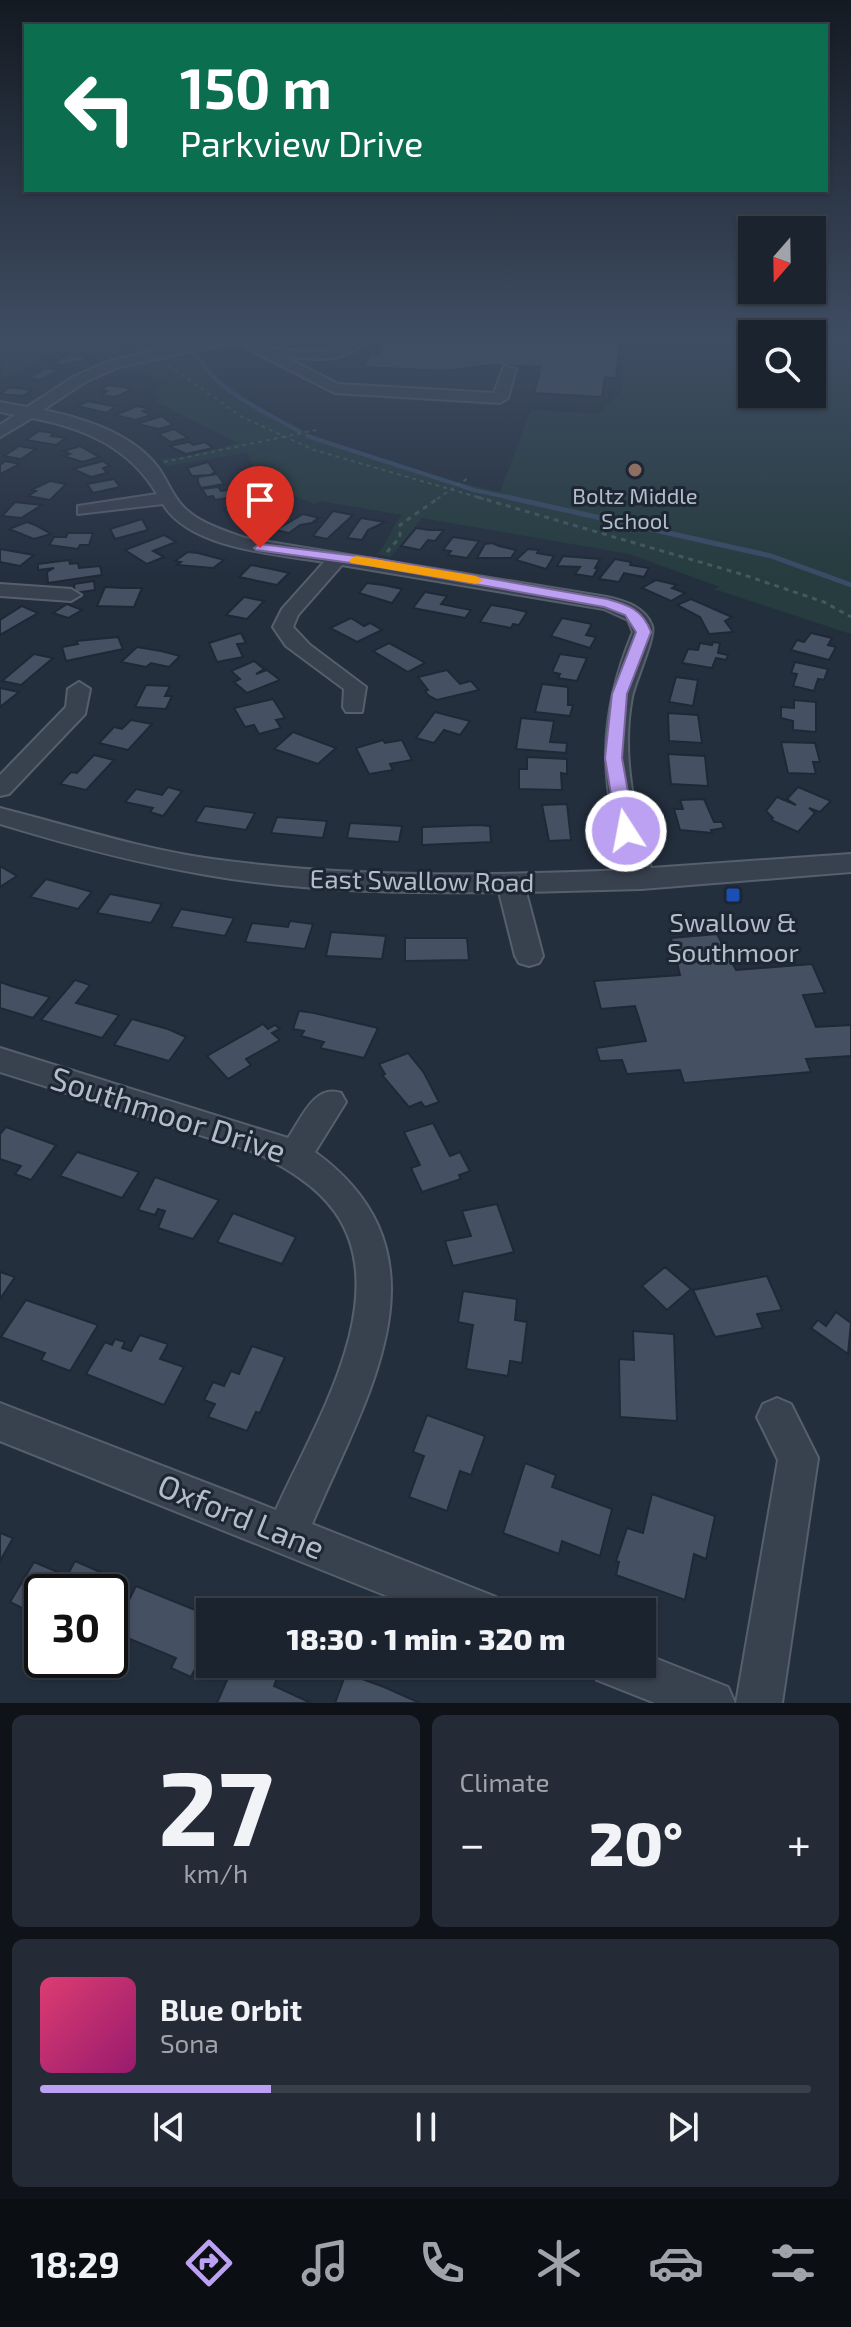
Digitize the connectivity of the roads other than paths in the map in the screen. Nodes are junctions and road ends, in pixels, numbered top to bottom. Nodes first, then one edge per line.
1 (23, 416) edge
2 (46, 416) edge
3 (0, 432) edge
4 (166, 498) junction
5 (84, 510) dead end
6 (338, 558) junction
7 (0, 590) edge
8 (71, 595) dead end
9 (79, 689) dead end
10 (354, 707) dead end
11 (0, 789) edge
12 (0, 816) edge
13 (851, 863) edge
14 (641, 880) junction
15 (511, 886) junction
16 (529, 956) dead end
17 (0, 1060) edge
18 (330, 1102) dead end
19 (295, 1155) junction
20 (777, 1417) dead end
21 (0, 1422) edge
22 (286, 1535) junction
23 (446, 1598) edge
24 (649, 1678) edge
25 (712, 1703) edge
26 (759, 1703) edge

1 - 3 street
2 - 4 street
4 - 5 street
4 - 6 street
6 - 10 street
6 - 14 street
7 - 8 street
9 - 11 street
12 - 15 street, East Swallow Road
13 - 14 street, East Swallow Road
14 - 15 street, East Swallow Road
15 - 16 street
17 - 19 street, Southmoor Drive
18 - 19 street
19 - 22 street, Southmoor Drive
20 - 26 street
21 - 22 street, Oxford Lane
22 - 23 street, Oxford Lane
24 - 25 street

